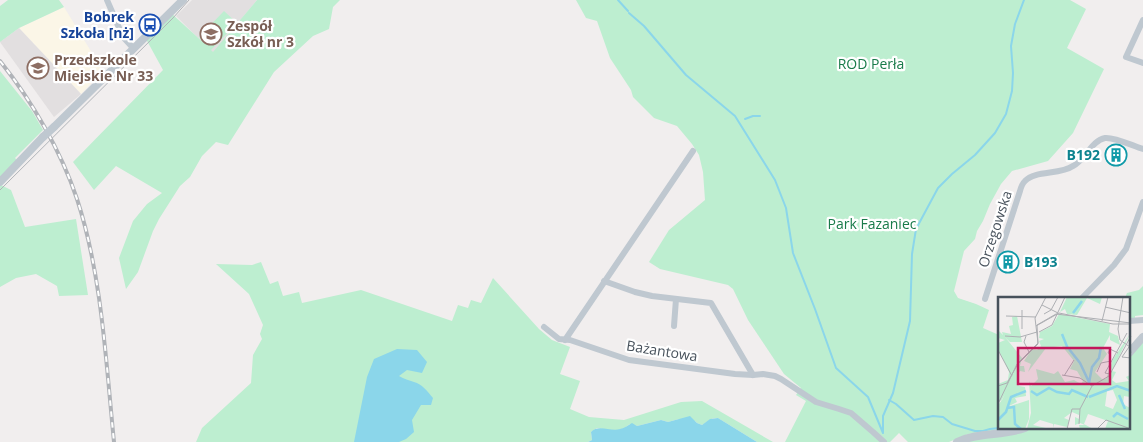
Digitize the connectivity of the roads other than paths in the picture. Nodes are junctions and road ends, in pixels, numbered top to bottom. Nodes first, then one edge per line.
1 (107, 0) edge
2 (184, 0) edge
3 (1143, 20) edge
4 (1139, 28) junction
5 (1143, 37) edge
6 (134, 49) junction
7 (1143, 63) edge
8 (1143, 149) edge
9 (693, 151) dead end
10 (0, 182) edge
11 (1143, 202) edge
12 (604, 281) junction
13 (1083, 297) edge
14 (676, 299) junction
15 (985, 299) dead end
16 (1143, 320) edge
17 (1130, 321) edge
18 (674, 326) dead end
19 (544, 327) dead end
20 (1143, 337) edge
21 (564, 340) junction
22 (1130, 352) edge
23 (753, 375) junction
24 (1018, 430) edge
25 (884, 442) edge
26 (957, 442) edge

1 - 6 street
2 - 6 street
3 - 4 street
4 - 5 street
4 - 7 street
6 - 10 street, bridge
8 - 15 street, Orzegowska
9 - 12 street
11 - 13 street
12 - 14 street
12 - 21 street
14 - 18 street
14 - 23 street
16 - 17 street
19 - 21 street, Bażantowa
20 - 22 street
21 - 23 street, Bażantowa
23 - 25 street, Bażantowa
24 - 26 street

